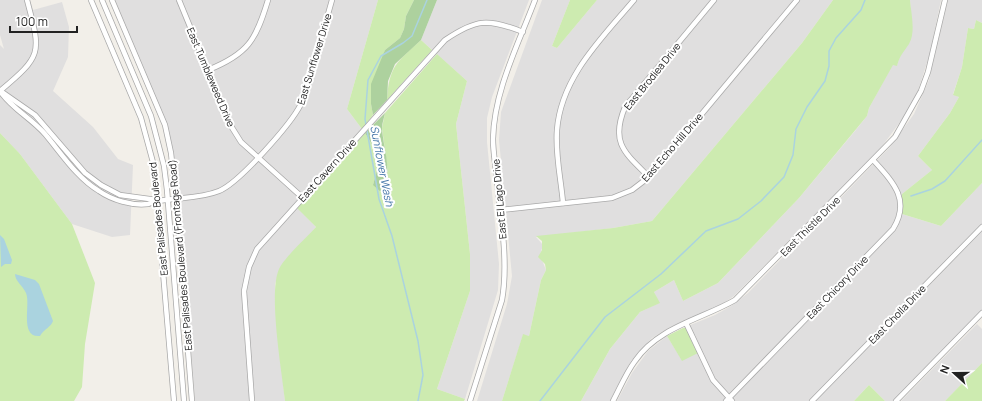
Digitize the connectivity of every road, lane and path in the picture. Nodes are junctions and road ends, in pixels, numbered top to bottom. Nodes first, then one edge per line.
1 (27, 0) edge
2 (91, 0) edge
3 (102, 0) edge
4 (112, 0) edge
5 (179, 0) edge
6 (268, 0) edge
7 (332, 0) edge
8 (535, 0) edge
9 (634, 0) edge
10 (714, 0) edge
11 (797, 0) edge
12 (944, 0) edge
13 (523, 32) junction
14 (208, 70) junction
15 (0, 91) edge
16 (50, 136) junction
17 (257, 157) junction
18 (874, 161) junction
19 (90, 177) junction
20 (649, 177) junction
21 (86, 181) junction
22 (303, 198) junction
23 (176, 199) junction
24 (168, 200) junction
25 (158, 201) junction
26 (563, 203) junction
27 (500, 210) junction
28 (982, 227) edge
29 (982, 314) edge
30 (686, 323) junction
31 (729, 400) edge
32 (174, 401) edge
33 (184, 401) edge
34 (192, 401) edge
35 (252, 401) edge
36 (470, 401) edge
37 (613, 401) edge
38 (812, 401) edge
39 (896, 401) edge

1 - 15 street
2 - 25 street, East Palisades Boulevard
3 - 24 street, East Palisades Boulevard
4 - 23 street, East Palisades Boulevard (Frontage Road)
5 - 14 street, East Tumbleweed Drive
6 - 14 street
7 - 17 street, East Sunflower Drive
8 - 13 street, East El Lago Drive
9 - 26 street
10 - 20 street, East Brodiea Drive
11 - 20 street, East Echo Hill Drive
12 - 18 street, East Thistle Drive
13 - 22 street, East Cavern Drive
13 - 27 street, East El Lago Drive
14 - 17 street, East Tumbleweed Drive
15 - 16 street
16 - 19 street
16 - 21 street
17 - 22 street, East Tumbleweed Drive
17 - 23 street, East Sunflower Drive
18 - 30 street, East Thistle Drive
18 - 31 street, East Chicory Drive
19 - 21 street
19 - 25 street
20 - 26 street, East Echo Hill Drive
21 - 25 street
22 - 35 street, East Cavern Drive
23 - 24 street, East Sunflower Drive
23 - 34 street, East Palisades Boulevard (Frontage Road)
24 - 25 street, East Sunflower Drive
24 - 33 street, East Palisades Boulevard
25 - 32 street, East Palisades Boulevard
26 - 27 street, East Echo Hill Drive
27 - 36 street, East El Lago Drive
28 - 38 street, East Cholla Drive
29 - 39 street
30 - 31 street
30 - 37 street, East Thistle Drive

